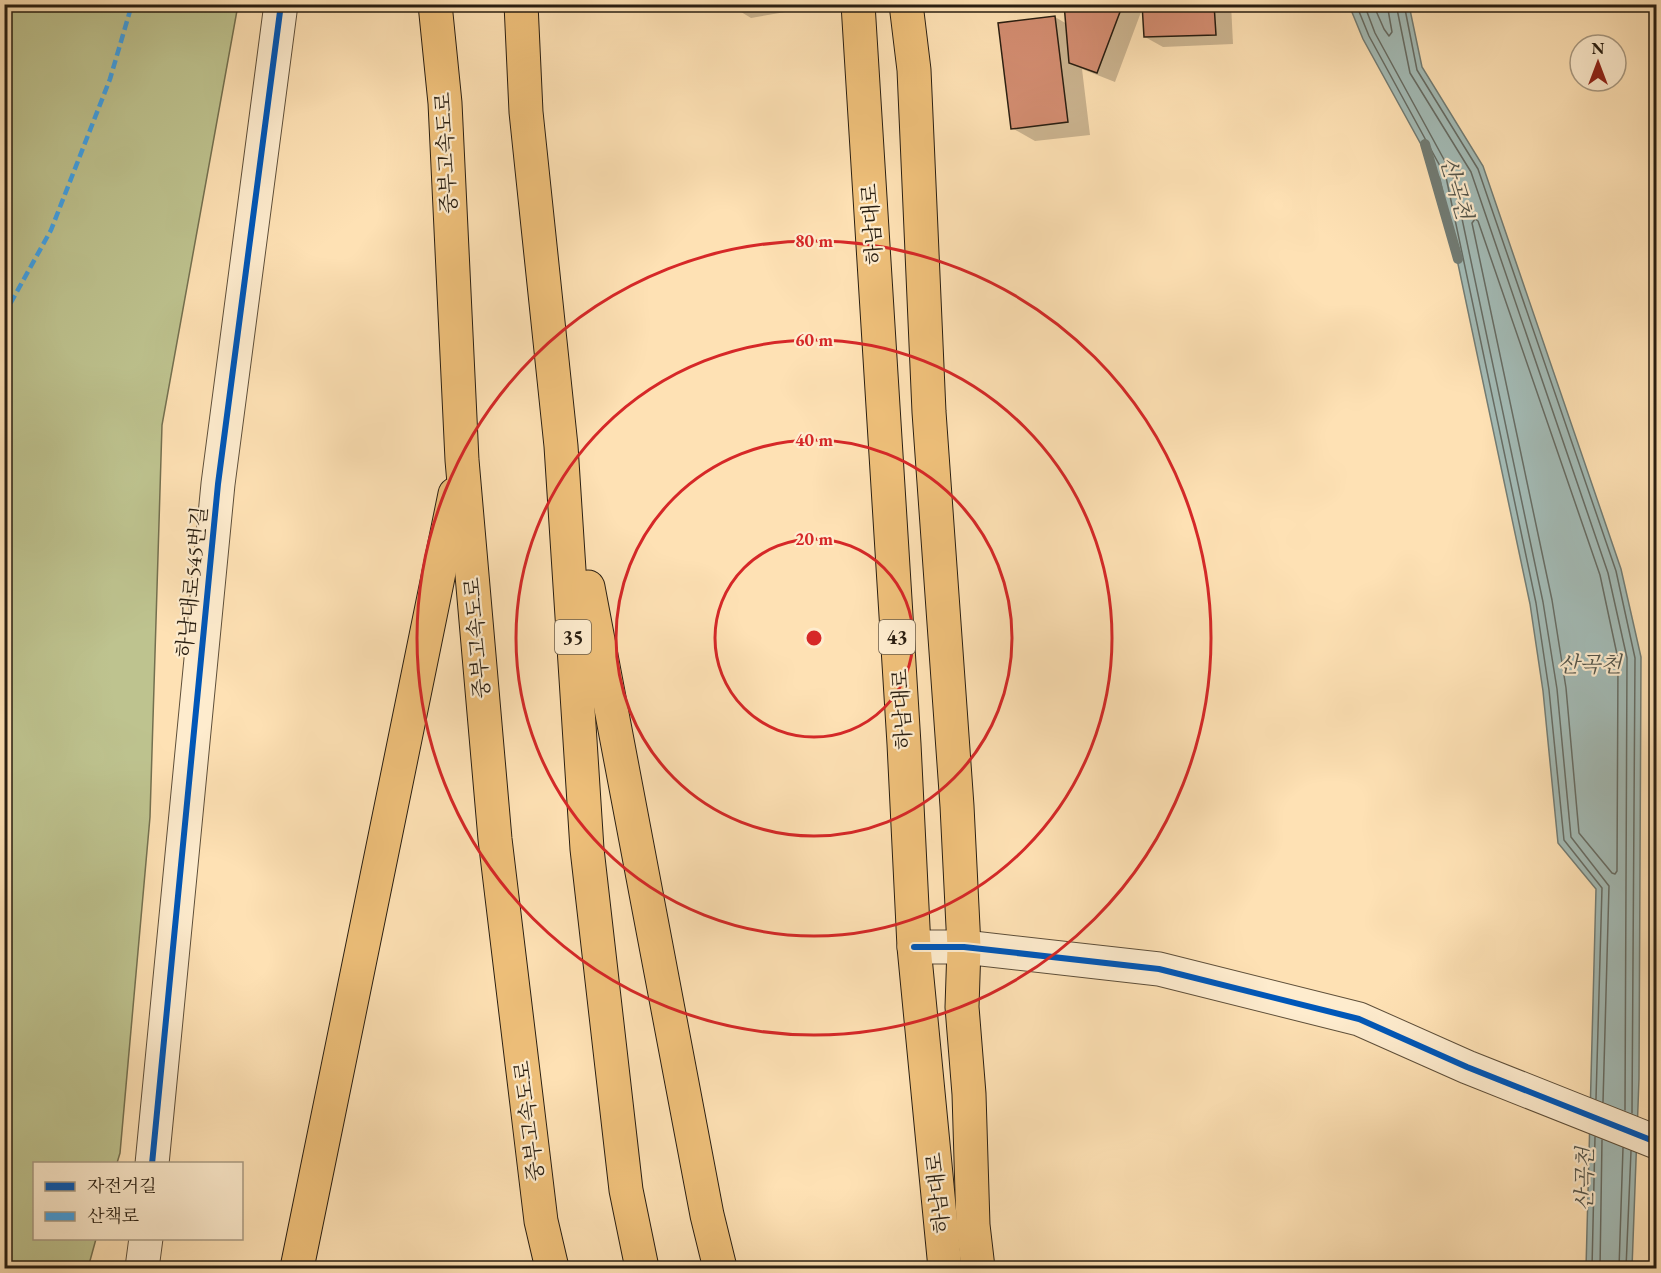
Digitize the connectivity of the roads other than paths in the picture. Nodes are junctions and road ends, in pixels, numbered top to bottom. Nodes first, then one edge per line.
1 (281, 4) edge
2 (435, 4) edge
3 (521, 4) edge
4 (858, 4) edge
5 (906, 4) edge
6 (561, 446) junction
7 (462, 460) junction
8 (914, 947) junction
9 (964, 947) junction
10 (1656, 1142) edge
11 (152, 1162) edge
12 (146, 1240) edge
13 (142, 1269) edge
14 (297, 1269) edge
15 (552, 1269) edge
16 (642, 1269) edge
17 (720, 1269) edge
18 (945, 1269) edge
19 (978, 1269) edge

1 - 11 street, 하남대로545번길
2 - 7 main road, 중부고속도로
3 - 6 main road, 35
4 - 8 main road, 하남대로 / 43
5 - 9 main road, 하남대로 / 43
6 - 16 main road, 35
6 - 17 main road
7 - 14 main road
7 - 15 main road, 중부고속도로
8 - 9 street
8 - 18 main road, 하남대로 / 43
9 - 10 street
9 - 19 main road, 하남대로 / 43
12 - 13 street

